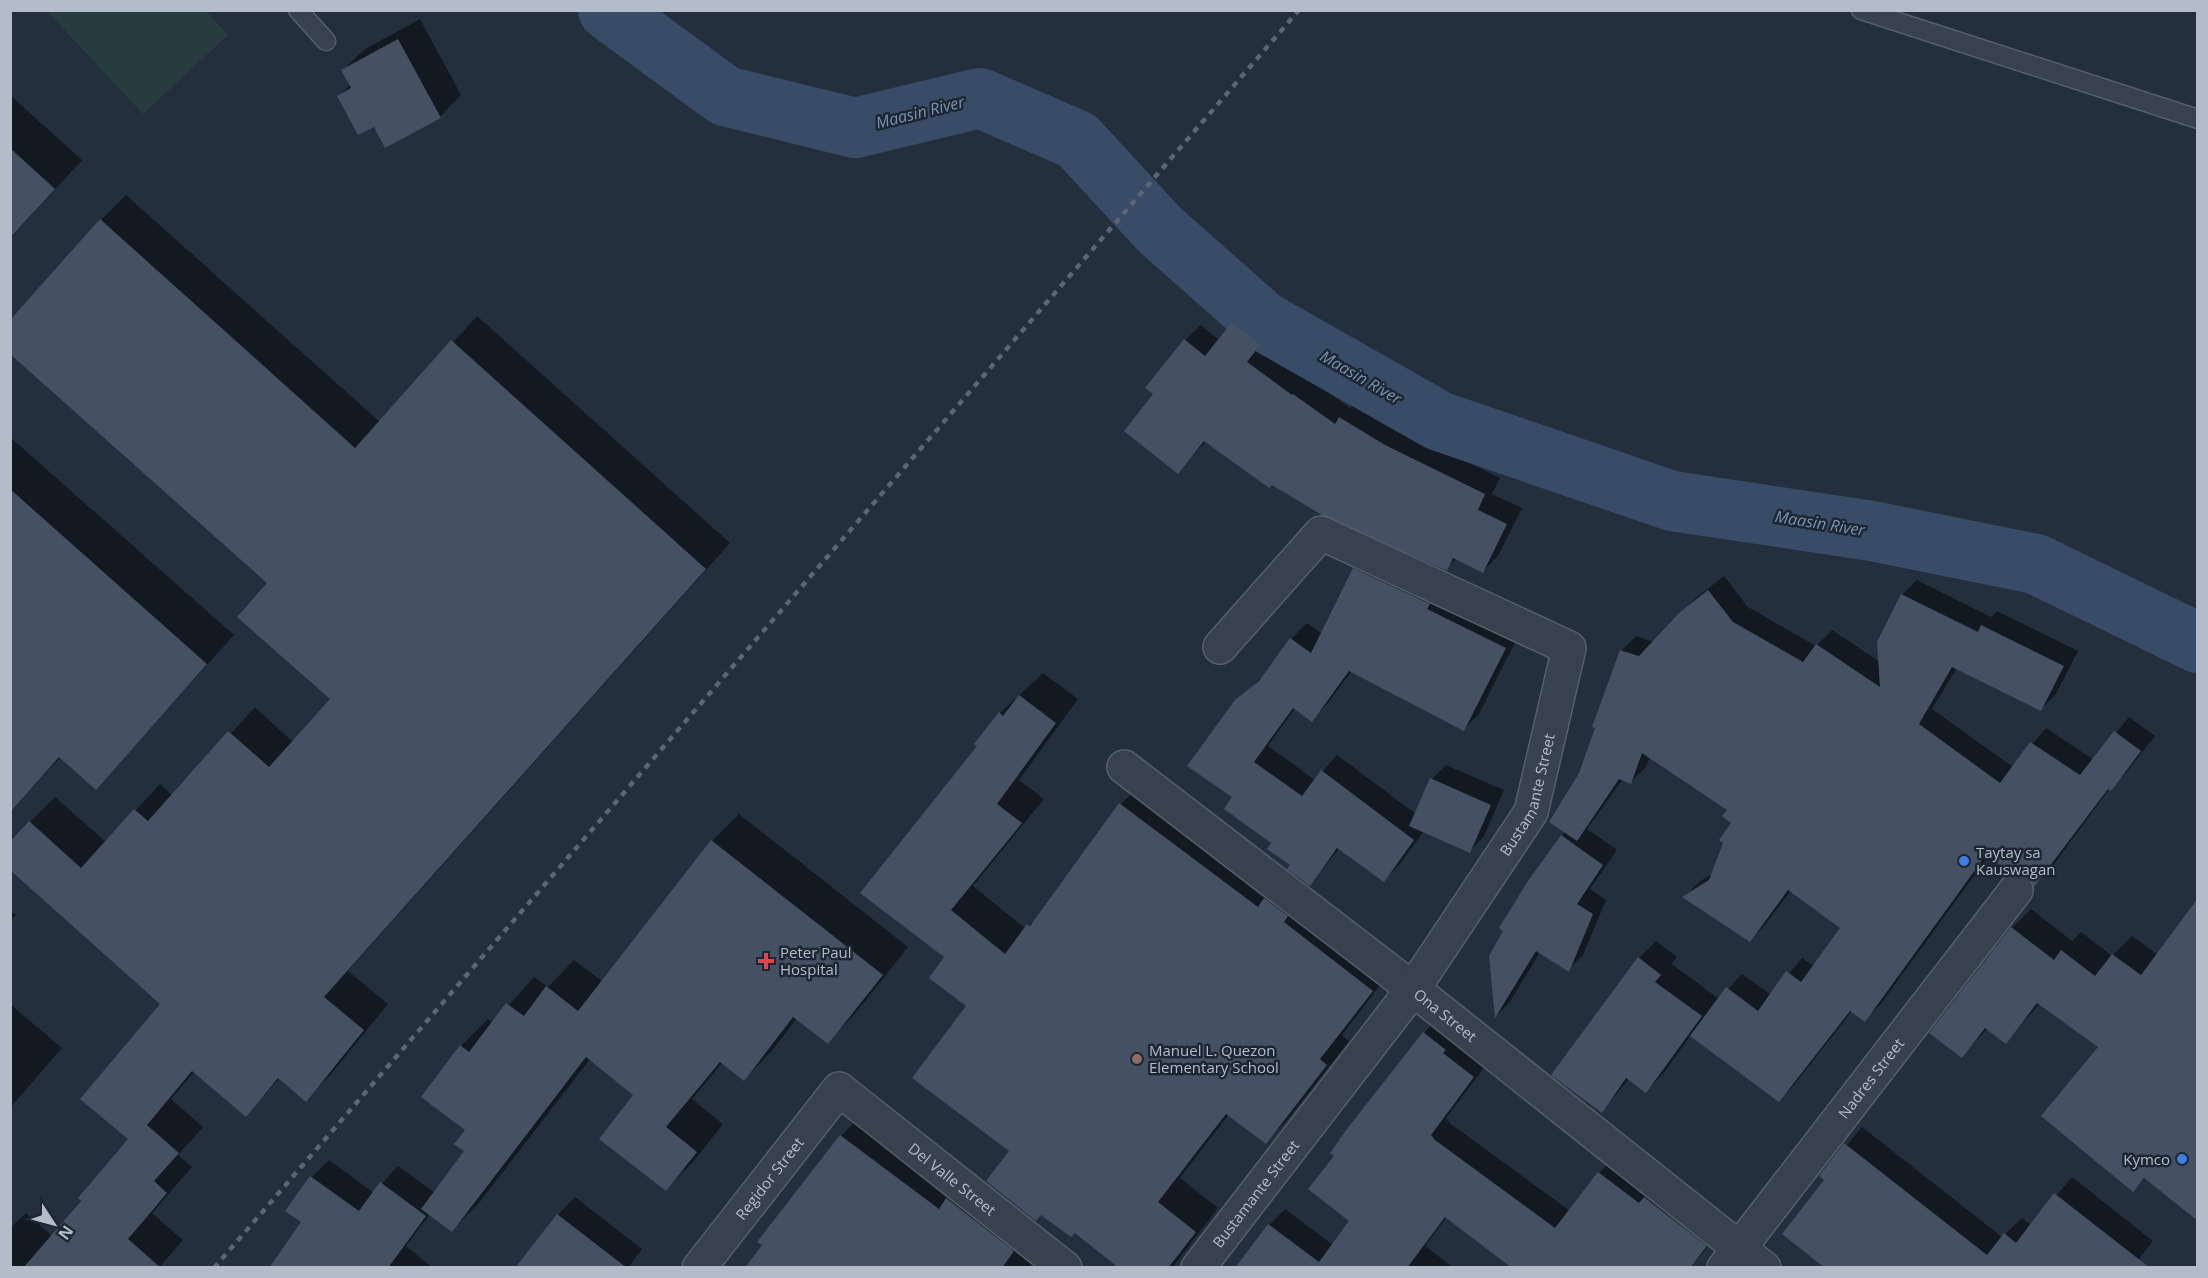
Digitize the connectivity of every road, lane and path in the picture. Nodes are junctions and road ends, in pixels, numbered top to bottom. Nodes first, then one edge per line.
1 (298, 10) edge
2 (1861, 10) edge
3 (326, 41) dead end
4 (2198, 120) edge
5 (1220, 647) dead end
6 (1124, 767) dead end
7 (2016, 890) dead end
8 (1413, 989) junction
9 (839, 1089) joint
10 (1732, 1258) edge
11 (699, 1268) edge
12 (1065, 1268) edge
13 (1198, 1268) edge
14 (1764, 1268) edge

1 - 3 lane
2 - 4 lane
5 - 8 street, Bustamante Street
6 - 8 street, Ona Street
7 - 10 street, Nadres Street
8 - 10 street, Ona Street
8 - 13 street, Bustamante Street
9 - 11 street, Regidor Street
9 - 12 street, Del Valle Street
10 - 14 street, Ona Street

